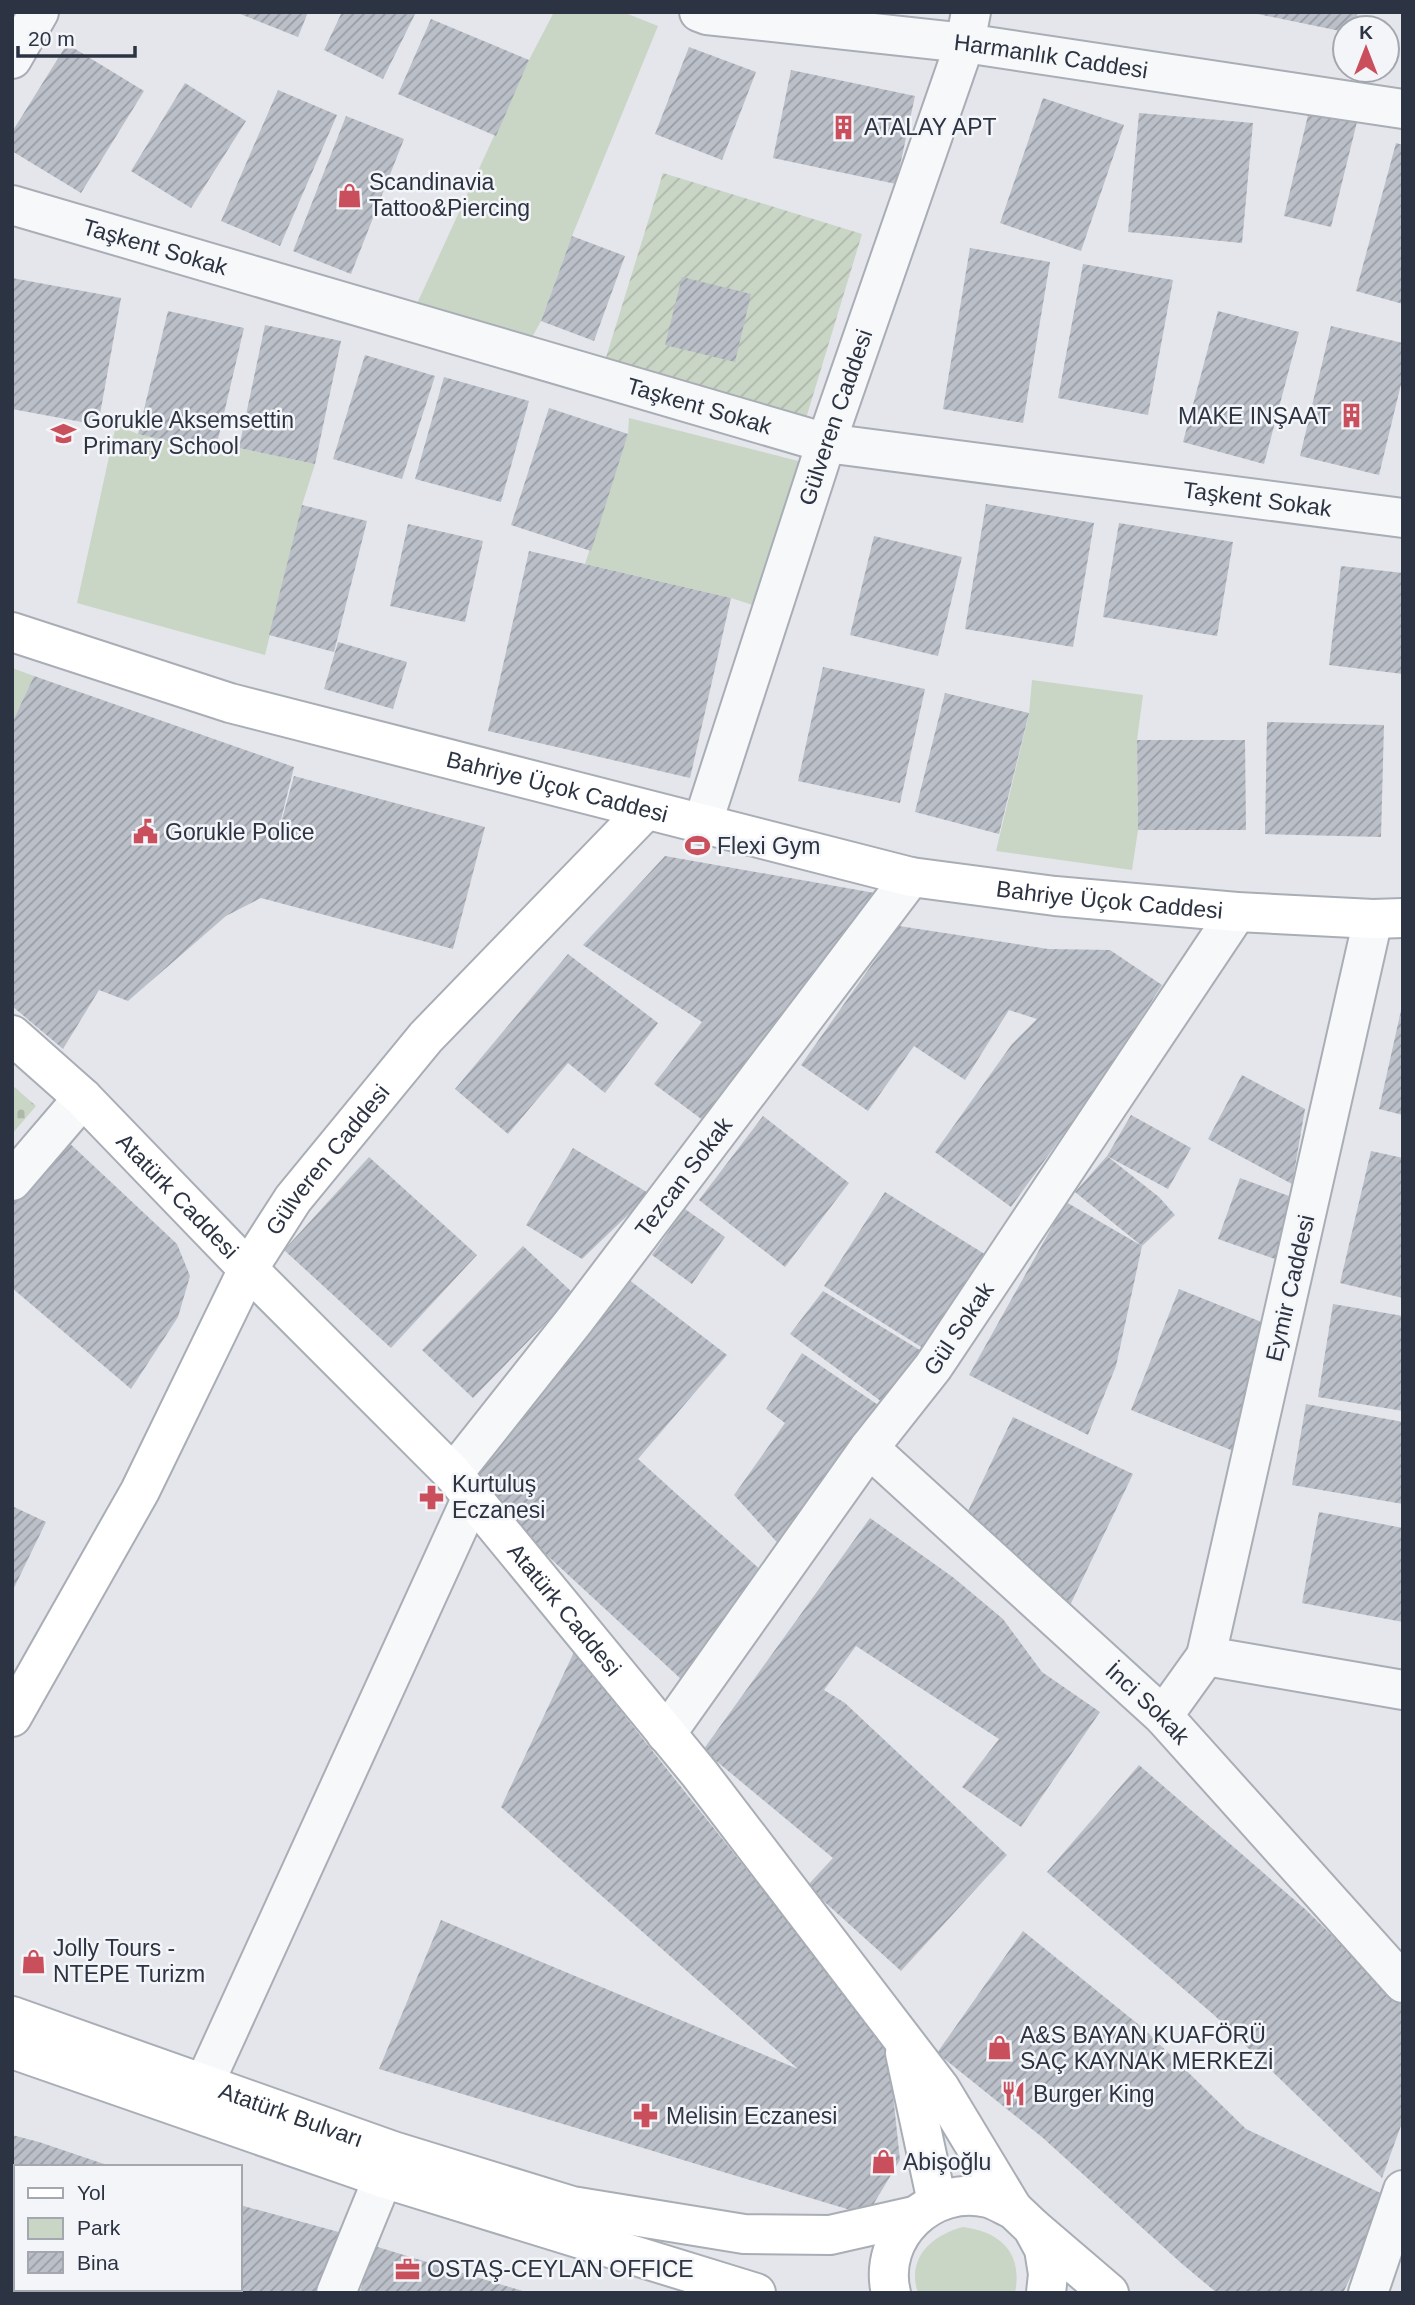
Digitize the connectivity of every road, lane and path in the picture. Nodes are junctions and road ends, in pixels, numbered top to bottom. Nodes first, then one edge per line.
1 (39, 12) edge
2 (699, 12) edge
3 (968, 28) edge
4 (12, 59) edge
5 (1403, 109) edge
6 (12, 205) edge
7 (826, 443) junction
8 (1403, 518) edge
9 (12, 632) edge
10 (646, 810) junction
11 (702, 825) junction
12 (911, 877) junction
13 (1237, 912) junction
14 (1388, 918) edge
15 (12, 1035) edge
16 (83, 1098) junction
17 (12, 1181) edge
18 (248, 1269) junction
19 (869, 1448) junction
20 (462, 1486) junction
21 (1206, 1656) junction
22 (1403, 1690) edge
23 (1163, 1716) junction
24 (12, 1717) edge
25 (666, 1734) junction
26 (1403, 1983) edge
27 (12, 2016) edge
28 (902, 2037) junction
29 (12, 2049) edge
30 (204, 2084) junction
31 (383, 2178) junction
32 (1403, 2190) edge
33 (925, 2209) junction
34 (1022, 2218) junction
35 (336, 2293) edge
36 (756, 2293) edge
37 (891, 2293) edge
38 (1046, 2293) edge
39 (1109, 2293) edge
40 (1368, 2293) edge

1 - 4 street
2 - 3 street, Harmanlık Caddesi
3 - 5 street, Harmanlık Caddesi
3 - 7 street, Gülveren Caddesi
6 - 7 street, Taşkent Sokak
7 - 8 street, Taşkent Sokak
7 - 11 street, Gülveren Caddesi
9 - 10 main road, Bahriye Üçok Caddesi
10 - 11 main road, Bahriye Üçok Caddesi
10 - 18 main road, Gülveren Caddesi
11 - 12 main road, Bahriye Üçok Caddesi
12 - 13 main road, Bahriye Üçok Caddesi
12 - 20 street, Tezcan Sokak
13 - 14 main road, Bahriye Üçok Caddesi
13 - 19 street, Gül Sokak
14 - 21 street, Eymir Caddesi
15 - 16 main road, Atatürk Caddesi
16 - 17 street
16 - 18 main road, Atatürk Caddesi
18 - 20 main road, Atatürk Caddesi
18 - 24 main road, Gülveren Caddesi
19 - 23 street, İnci Sokak
19 - 25 street, Gül Sokak
20 - 25 main road, Atatürk Caddesi
20 - 30 street, Tezcan Sokak
21 - 22 street
21 - 23 street, Eymir Caddesi
23 - 26 street, İnci Sokak
25 - 28 main road, Atatürk Caddesi
27 - 30 main road, Atatürk Bulvarı
28 - 33 main road
28 - 34 main road, Atatürk Caddesi
29 - 31 main road
30 - 33 main road, Atatürk Bulvarı
31 - 35 street
31 - 36 main road
32 - 40 street
33 - 34 main road, Atatürk Bulvarı
33 - 37 main road
34 - 38 main road
34 - 39 main road

